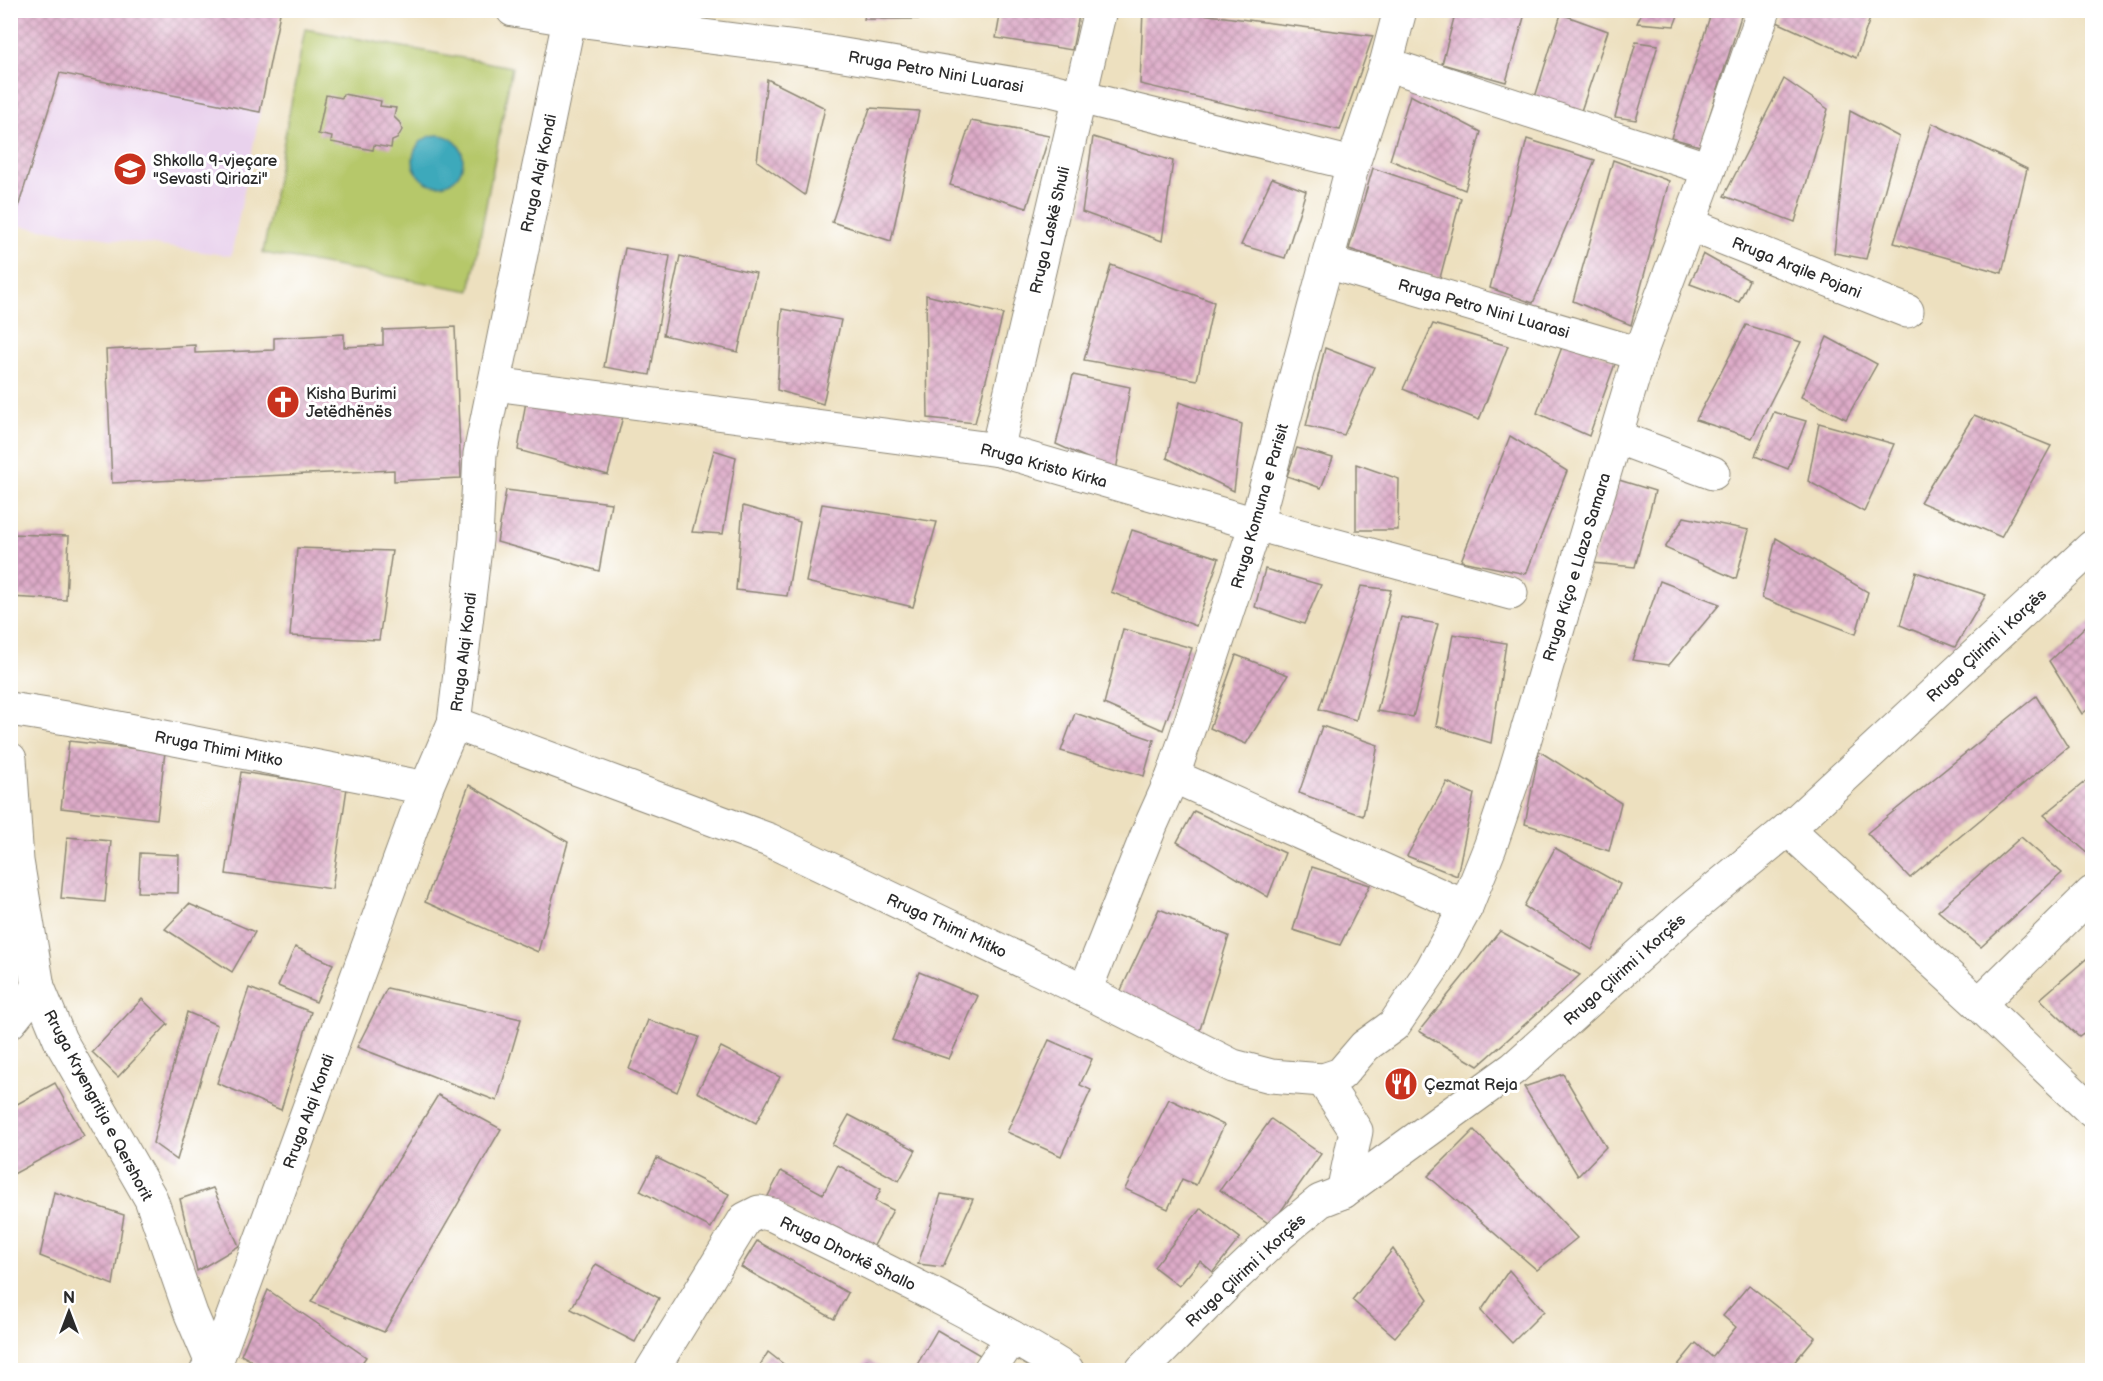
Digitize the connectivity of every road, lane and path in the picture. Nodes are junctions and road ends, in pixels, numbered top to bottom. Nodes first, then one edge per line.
1 (513, 10) edge
2 (1100, 10) edge
3 (1400, 10) edge
4 (1764, 10) edge
5 (570, 15) edge
6 (1386, 64) junction
7 (1080, 98) junction
8 (1353, 164) junction
9 (1709, 169) junction
10 (1688, 224) junction
11 (1327, 261) junction
12 (1906, 311) dead end
13 (1640, 354) junction
14 (495, 384) junction
15 (1616, 437) junction
16 (999, 450) junction
17 (1713, 473) dead end
18 (1256, 524) junction
19 (2092, 547) edge
20 (1511, 593) dead end
21 (10, 709) edge
22 (454, 723) junction
23 (10, 759) edge
24 (1173, 776) junction
25 (426, 788) junction
26 (1788, 830) junction
27 (2092, 893) edge
28 (1466, 907) junction
29 (38, 987) junction
30 (1085, 991) junction
31 (1979, 1004) junction
32 (10, 1022) edge
33 (1323, 1080) junction
34 (2092, 1112) edge
35 (1343, 1192) junction
36 (1012, 1337) junction
37 (212, 1370) edge
38 (652, 1371) edge
39 (990, 1371) edge
40 (1067, 1371) edge
41 (1142, 1371) edge

1 - 5 street, Rruga Petro Nini Luarasi
2 - 7 street, Rruga Laskë Shuli
3 - 6 street, Rruga Komuna e Parisit
4 - 9 street, Rruga Kiço e Llazo Samara
5 - 7 street, Rruga Petro Nini Luarasi
5 - 14 street, Rruga Alqi Kondi
6 - 8 street, Rruga Komuna e Parisit
6 - 9 street
7 - 8 street, Rruga Petro Nini Luarasi
7 - 16 street, Rruga Laskë Shuli
8 - 11 street, Rruga Komuna e Parisit
9 - 10 street, Rruga Kiço e Llazo Samara
10 - 12 street, Rruga Arqile Pojani
10 - 13 street, Rruga Kiço e Llazo Samara
11 - 13 street, Rruga Petro Nini Luarasi
11 - 18 street, Rruga Komuna e Parisit
13 - 15 street, Rruga Kiço e Llazo Samara
14 - 16 street, Rruga Kristo Kirka
14 - 22 street, Rruga Alqi Kondi
15 - 17 street
15 - 28 street, Rruga Kiço e Llazo Samara
16 - 18 street, Rruga Kristo Kirka
18 - 20 street, Rruga Kristo Kirka
18 - 24 street, Rruga Komuna e Parisit
19 - 26 street, Rruga Çlirimi i Korçës
21 - 25 street, Rruga Thimi Mitko
22 - 25 street, Rruga Alqi Kondi
22 - 30 street, Rruga Thimi Mitko
23 - 29 street, Rruga Kryengritja e Qershorit
24 - 28 street
24 - 30 street, Rruga Komuna e Parisit
25 - 37 street, Rruga Alqi Kondi
26 - 31 street
26 - 35 street, Rruga Çlirimi i Korçës
27 - 31 street
28 - 33 street, Rruga Kiço e Llazo Samara
29 - 32 street
29 - 37 street, Rruga Kryengritja e Qershorit
30 - 33 street, Rruga Thimi Mitko
31 - 34 street
33 - 35 street
35 - 41 street, Rruga Çlirimi i Korçës
36 - 38 street, Rruga Dhorkë Shallo
36 - 39 street
36 - 40 street, Rruga Dhorkë Shallo

